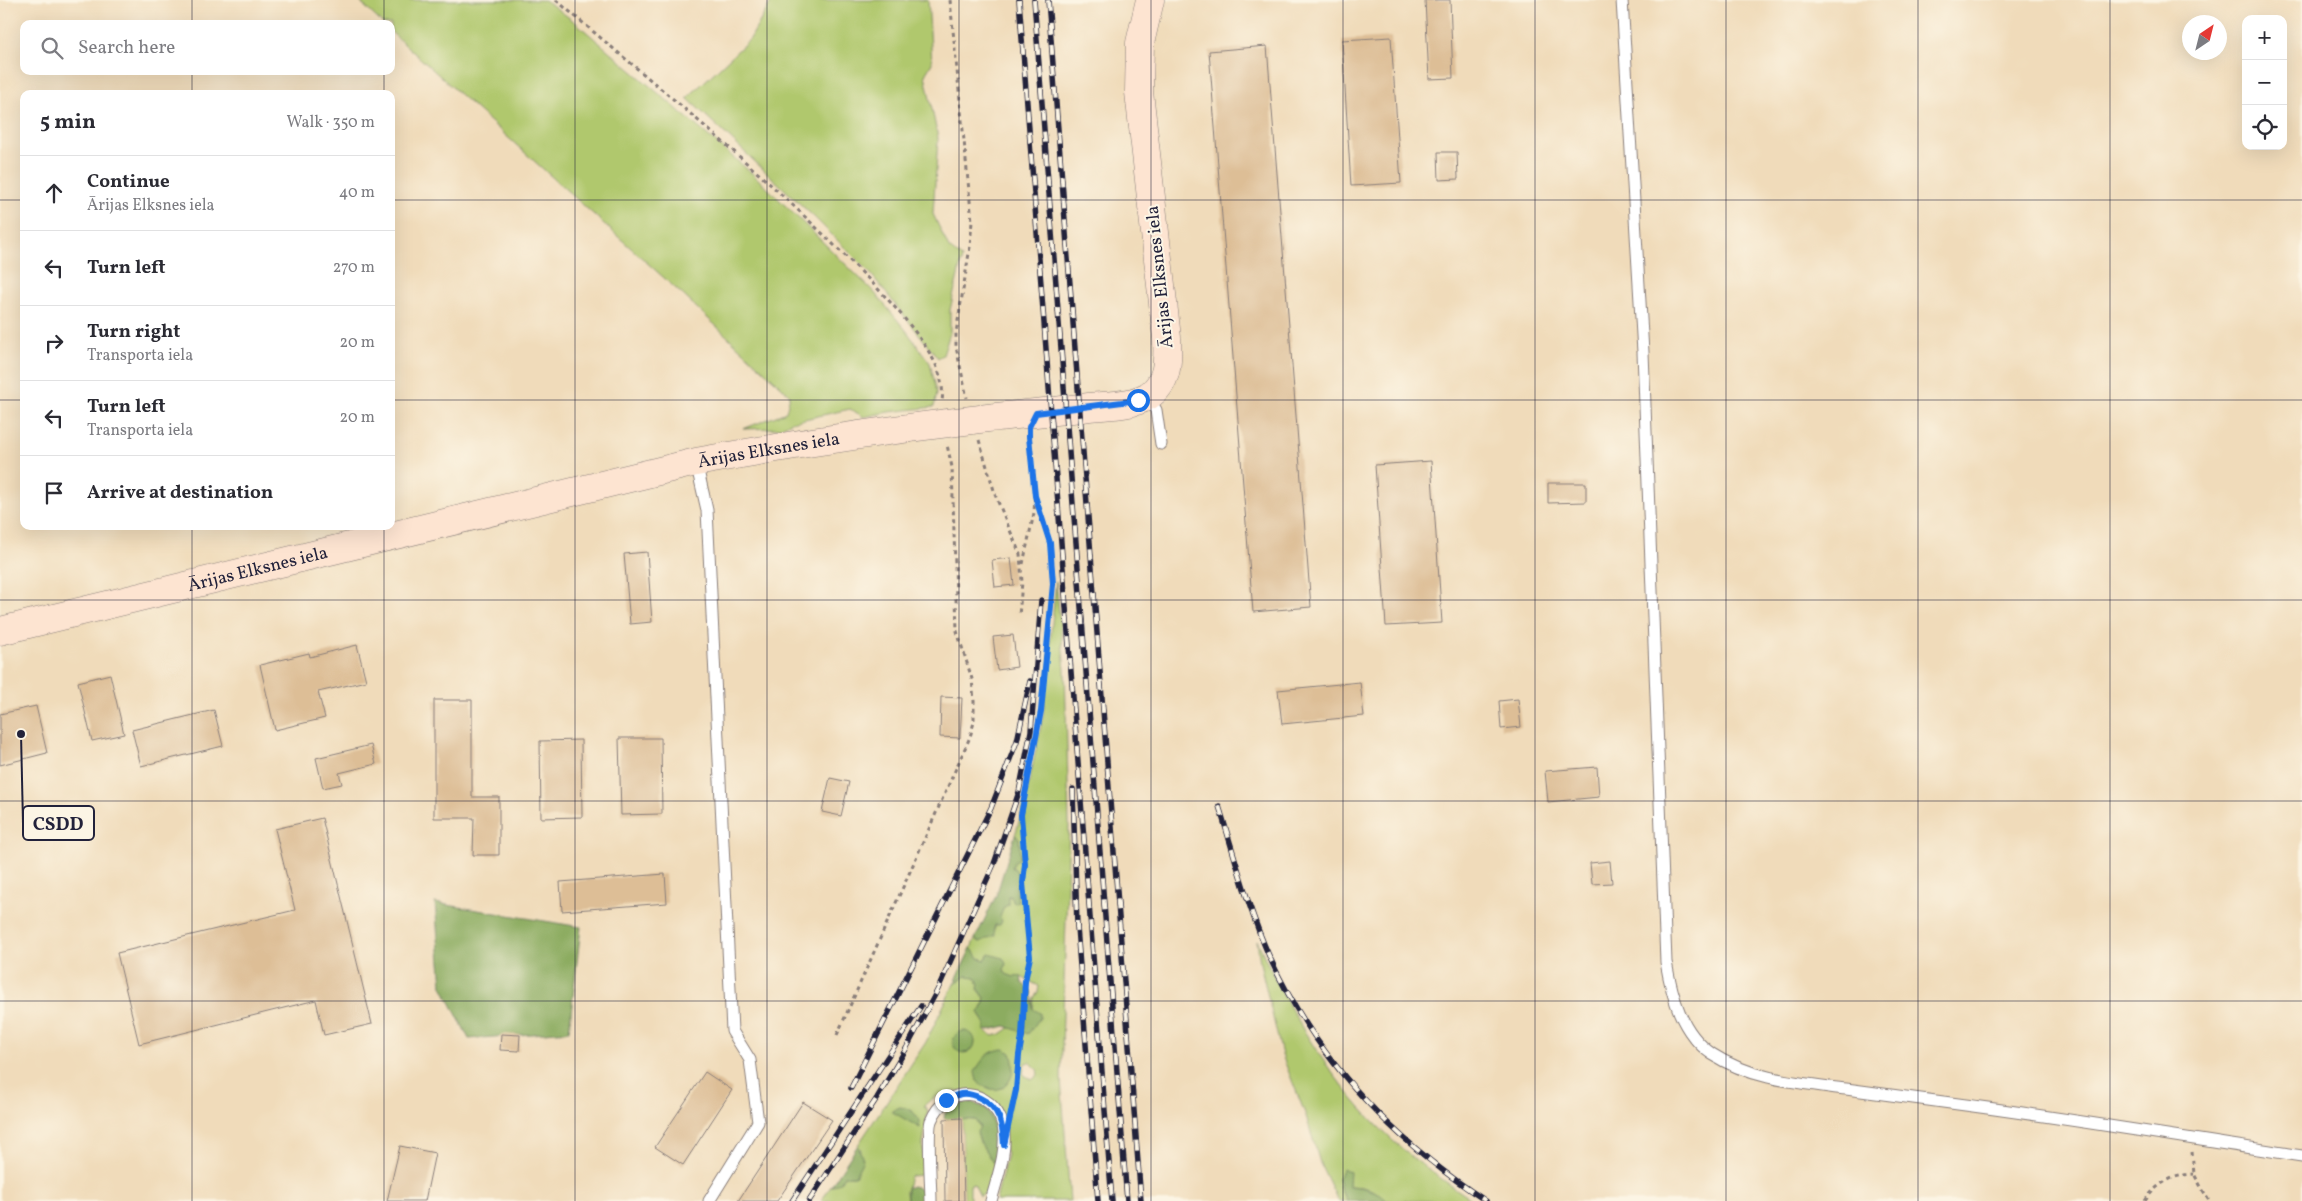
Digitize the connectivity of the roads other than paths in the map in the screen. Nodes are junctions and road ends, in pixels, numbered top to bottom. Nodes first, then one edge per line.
1 (1150, 0) edge
2 (1622, 0) edge
3 (1147, 396) junction
4 (1161, 444) dead end
5 (696, 462) junction
6 (0, 631) edge
7 (2302, 1156) edge
8 (710, 1201) edge
9 (932, 1201) edge
10 (991, 1201) edge

1 - 3 street, Ārijas Elksnes iela
2 - 7 lane
3 - 4 lane
3 - 5 street, Ārijas Elksnes iela
5 - 6 street, Ārijas Elksnes iela
5 - 8 lane
9 - 10 lane

